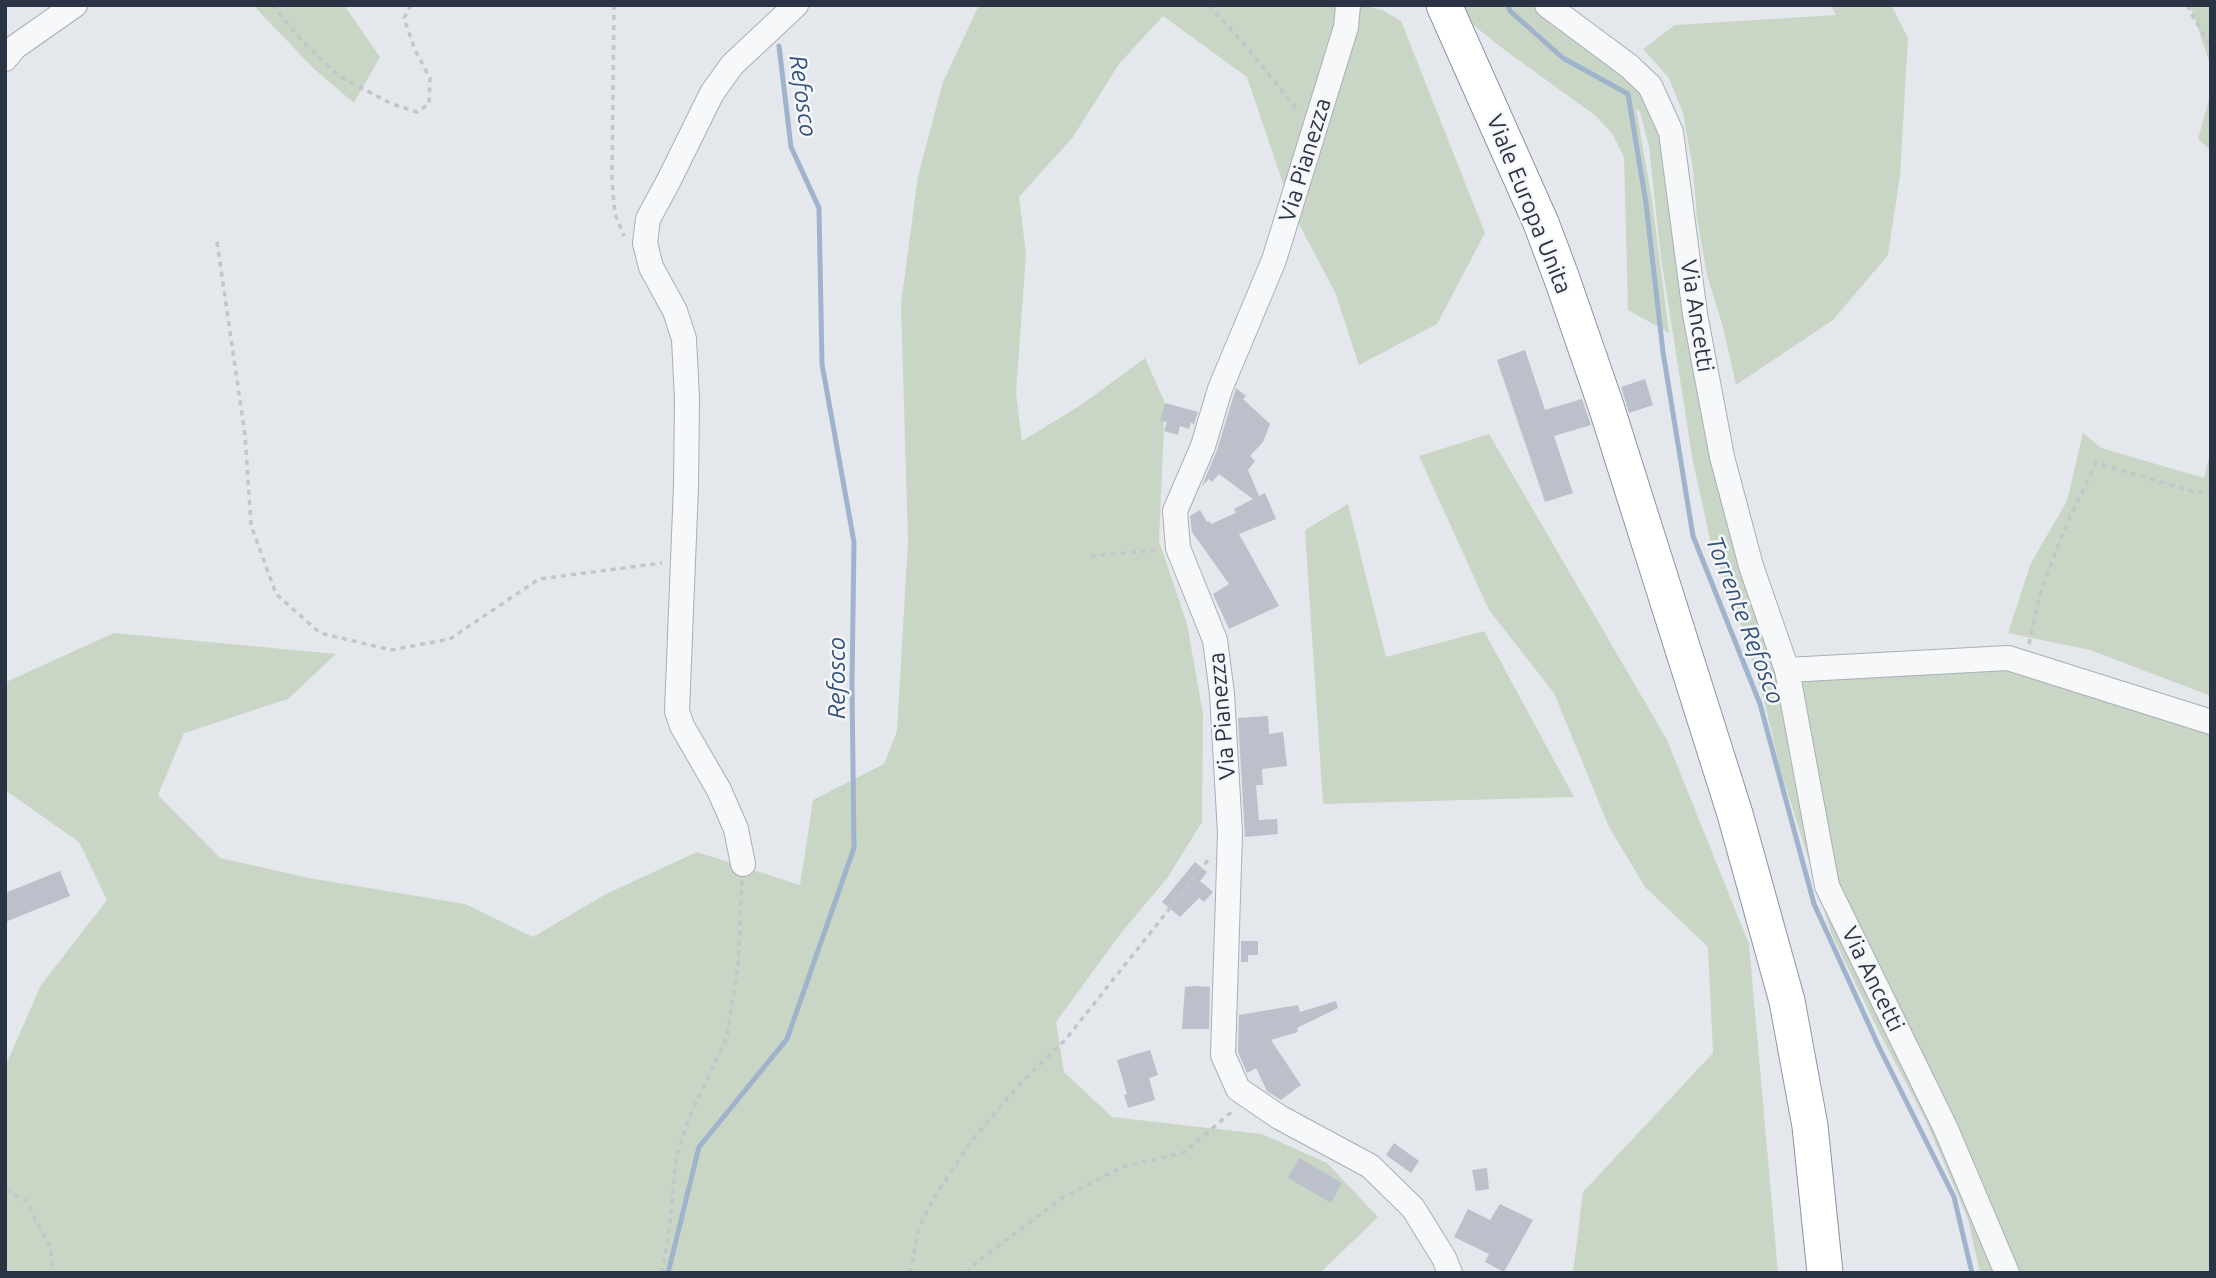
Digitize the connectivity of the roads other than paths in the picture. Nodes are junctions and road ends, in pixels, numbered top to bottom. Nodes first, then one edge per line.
1 (75, 5) edge
2 (796, 5) edge
3 (1348, 5) edge
4 (1444, 5) edge
5 (1547, 5) edge
6 (5, 59) edge
7 (1787, 670) junction
8 (2211, 722) edge
9 (743, 864) road end
10 (1450, 1273) edge
11 (1825, 1273) edge
12 (2007, 1273) edge

1 - 6 street
2 - 9 street
3 - 10 street, Via Pianezza
4 - 11 highway, Viale Europa Unita
5 - 7 street, Via Ancetti
7 - 8 street
7 - 12 street, Via Ancetti

